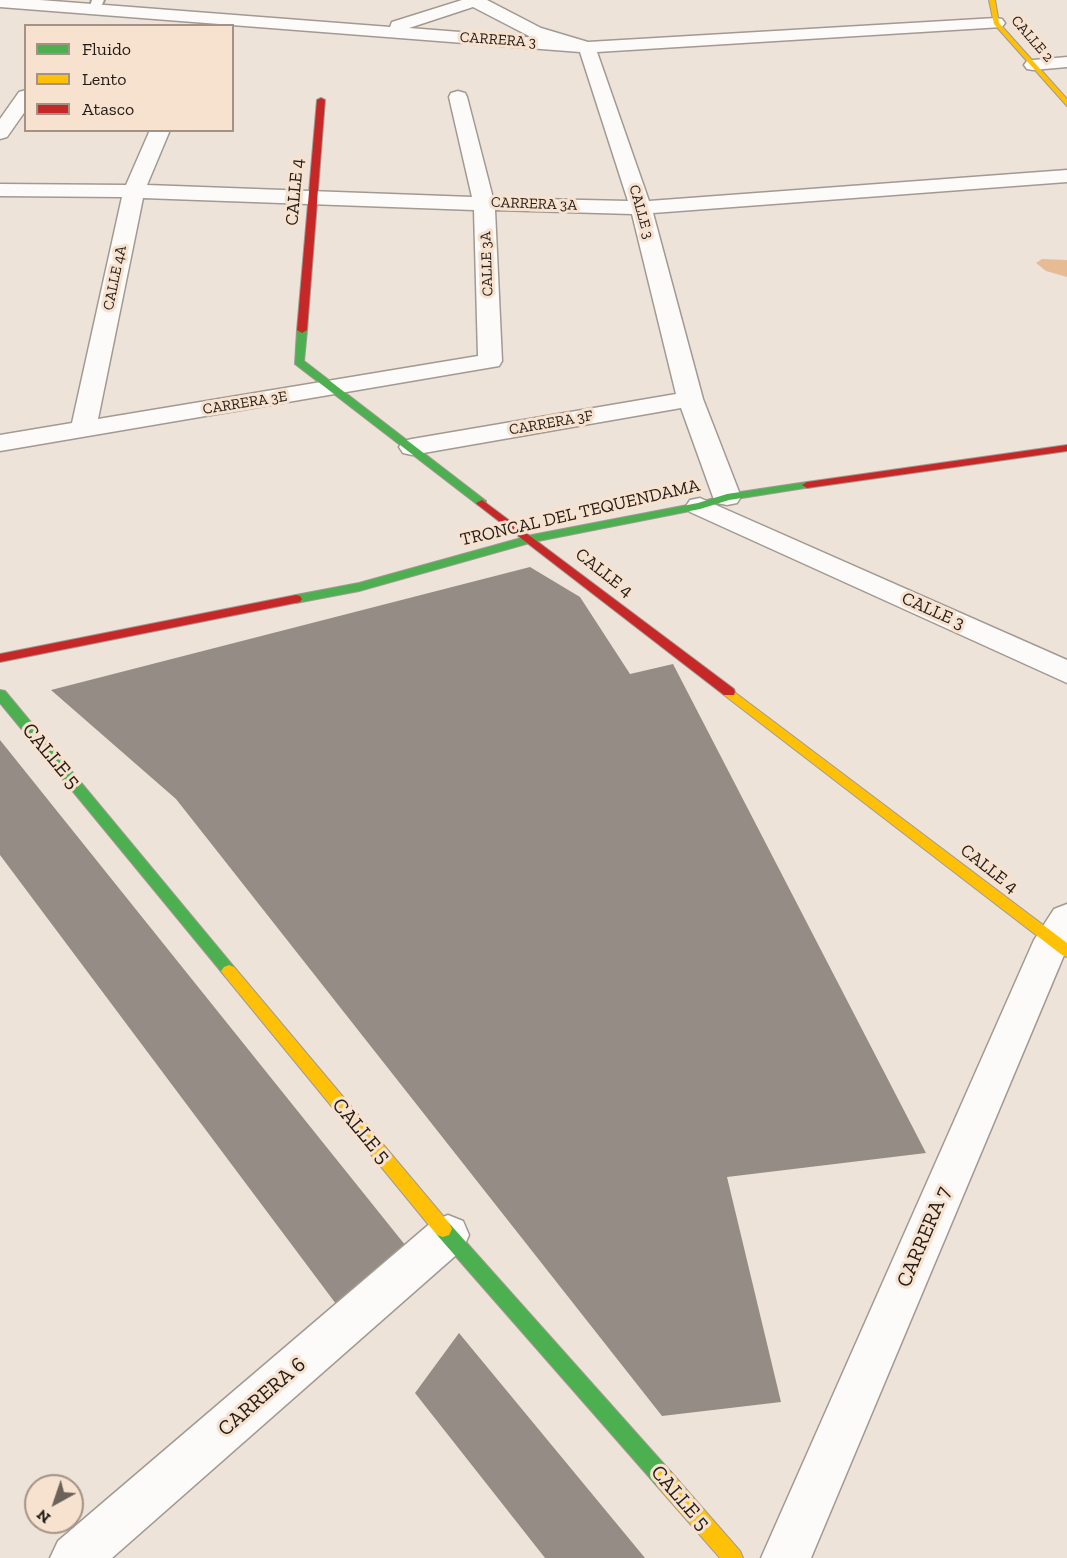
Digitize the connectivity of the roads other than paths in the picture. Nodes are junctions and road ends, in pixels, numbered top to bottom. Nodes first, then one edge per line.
1 (160, 0) edge
2 (475, 0) edge
3 (992, 0) edge
4 (0, 2) edge
5 (97, 5) edge
6 (121, 11) junction
7 (996, 23) junction
8 (83, 24) edge
9 (381, 31) junction
10 (587, 47) junction
11 (1067, 62) edge
12 (1033, 65) junction
13 (20, 91) edge
14 (458, 97) dead end
15 (321, 100) dead end
16 (1067, 104) edge
17 (2, 127) edge
18 (159, 132) edge
19 (1067, 176) edge
20 (0, 190) edge
21 (134, 191) junction
22 (313, 199) junction
23 (484, 203) junction
24 (641, 208) junction
25 (490, 361) joint
26 (333, 388) junction
27 (690, 399) junction
28 (83, 430) junction
29 (0, 443) edge
30 (412, 447) junction
31 (1067, 447) edge
32 (713, 501) junction
33 (532, 539) junction
34 (0, 658) edge
35 (1067, 672) edge
36 (0, 694) edge
37 (1062, 936) edge
38 (448, 1235) junction
39 (75, 1558) edge
40 (733, 1558) edge
41 (786, 1558) edge

1 - 6 street
2 - 9 street
2 - 10 street
3 - 7 street
4 - 5 street, CARRERA 3
5 - 6 street, CARRERA 3
5 - 8 street
6 - 9 street, CARRERA 3
7 - 10 street, CARRERA 3
7 - 12 street, CALLE 2
9 - 10 street, CARRERA 3
10 - 24 street, CALLE 3
11 - 12 street
12 - 16 street, CALLE 2
13 - 17 street
14 - 23 street, CALLE 3A
15 - 22 street, CALLE 4
18 - 21 street, CALLE 4A
19 - 24 street, CARRERA 3A
20 - 21 street, CARRERA 3A
21 - 22 street, CARRERA 3A
21 - 28 street, CALLE 4A
22 - 23 street, CARRERA 3A
22 - 26 street, CALLE 4
23 - 24 street, CARRERA 3A
23 - 25 street, CALLE 3A
24 - 27 street, CALLE 3
25 - 26 street, CARRERA 3E
26 - 28 street, CARRERA 3E
26 - 30 street, CALLE 4
27 - 30 street, CARRERA 3F
27 - 32 street, CALLE 3
28 - 29 street, CARRERA 3E
30 - 33 street, CALLE 4
31 - 32 street, TRONCAL DEL TEQUENDAMA
32 - 33 street, TRONCAL DEL TEQUENDAMA
32 - 35 street, CALLE 3
33 - 34 street, TRONCAL DEL TEQUENDAMA
33 - 37 street, CALLE 4
36 - 38 street, CALLE 5
37 - 41 street, CARRERA 7
38 - 39 street, CARRERA 6
38 - 40 street, CALLE 5

